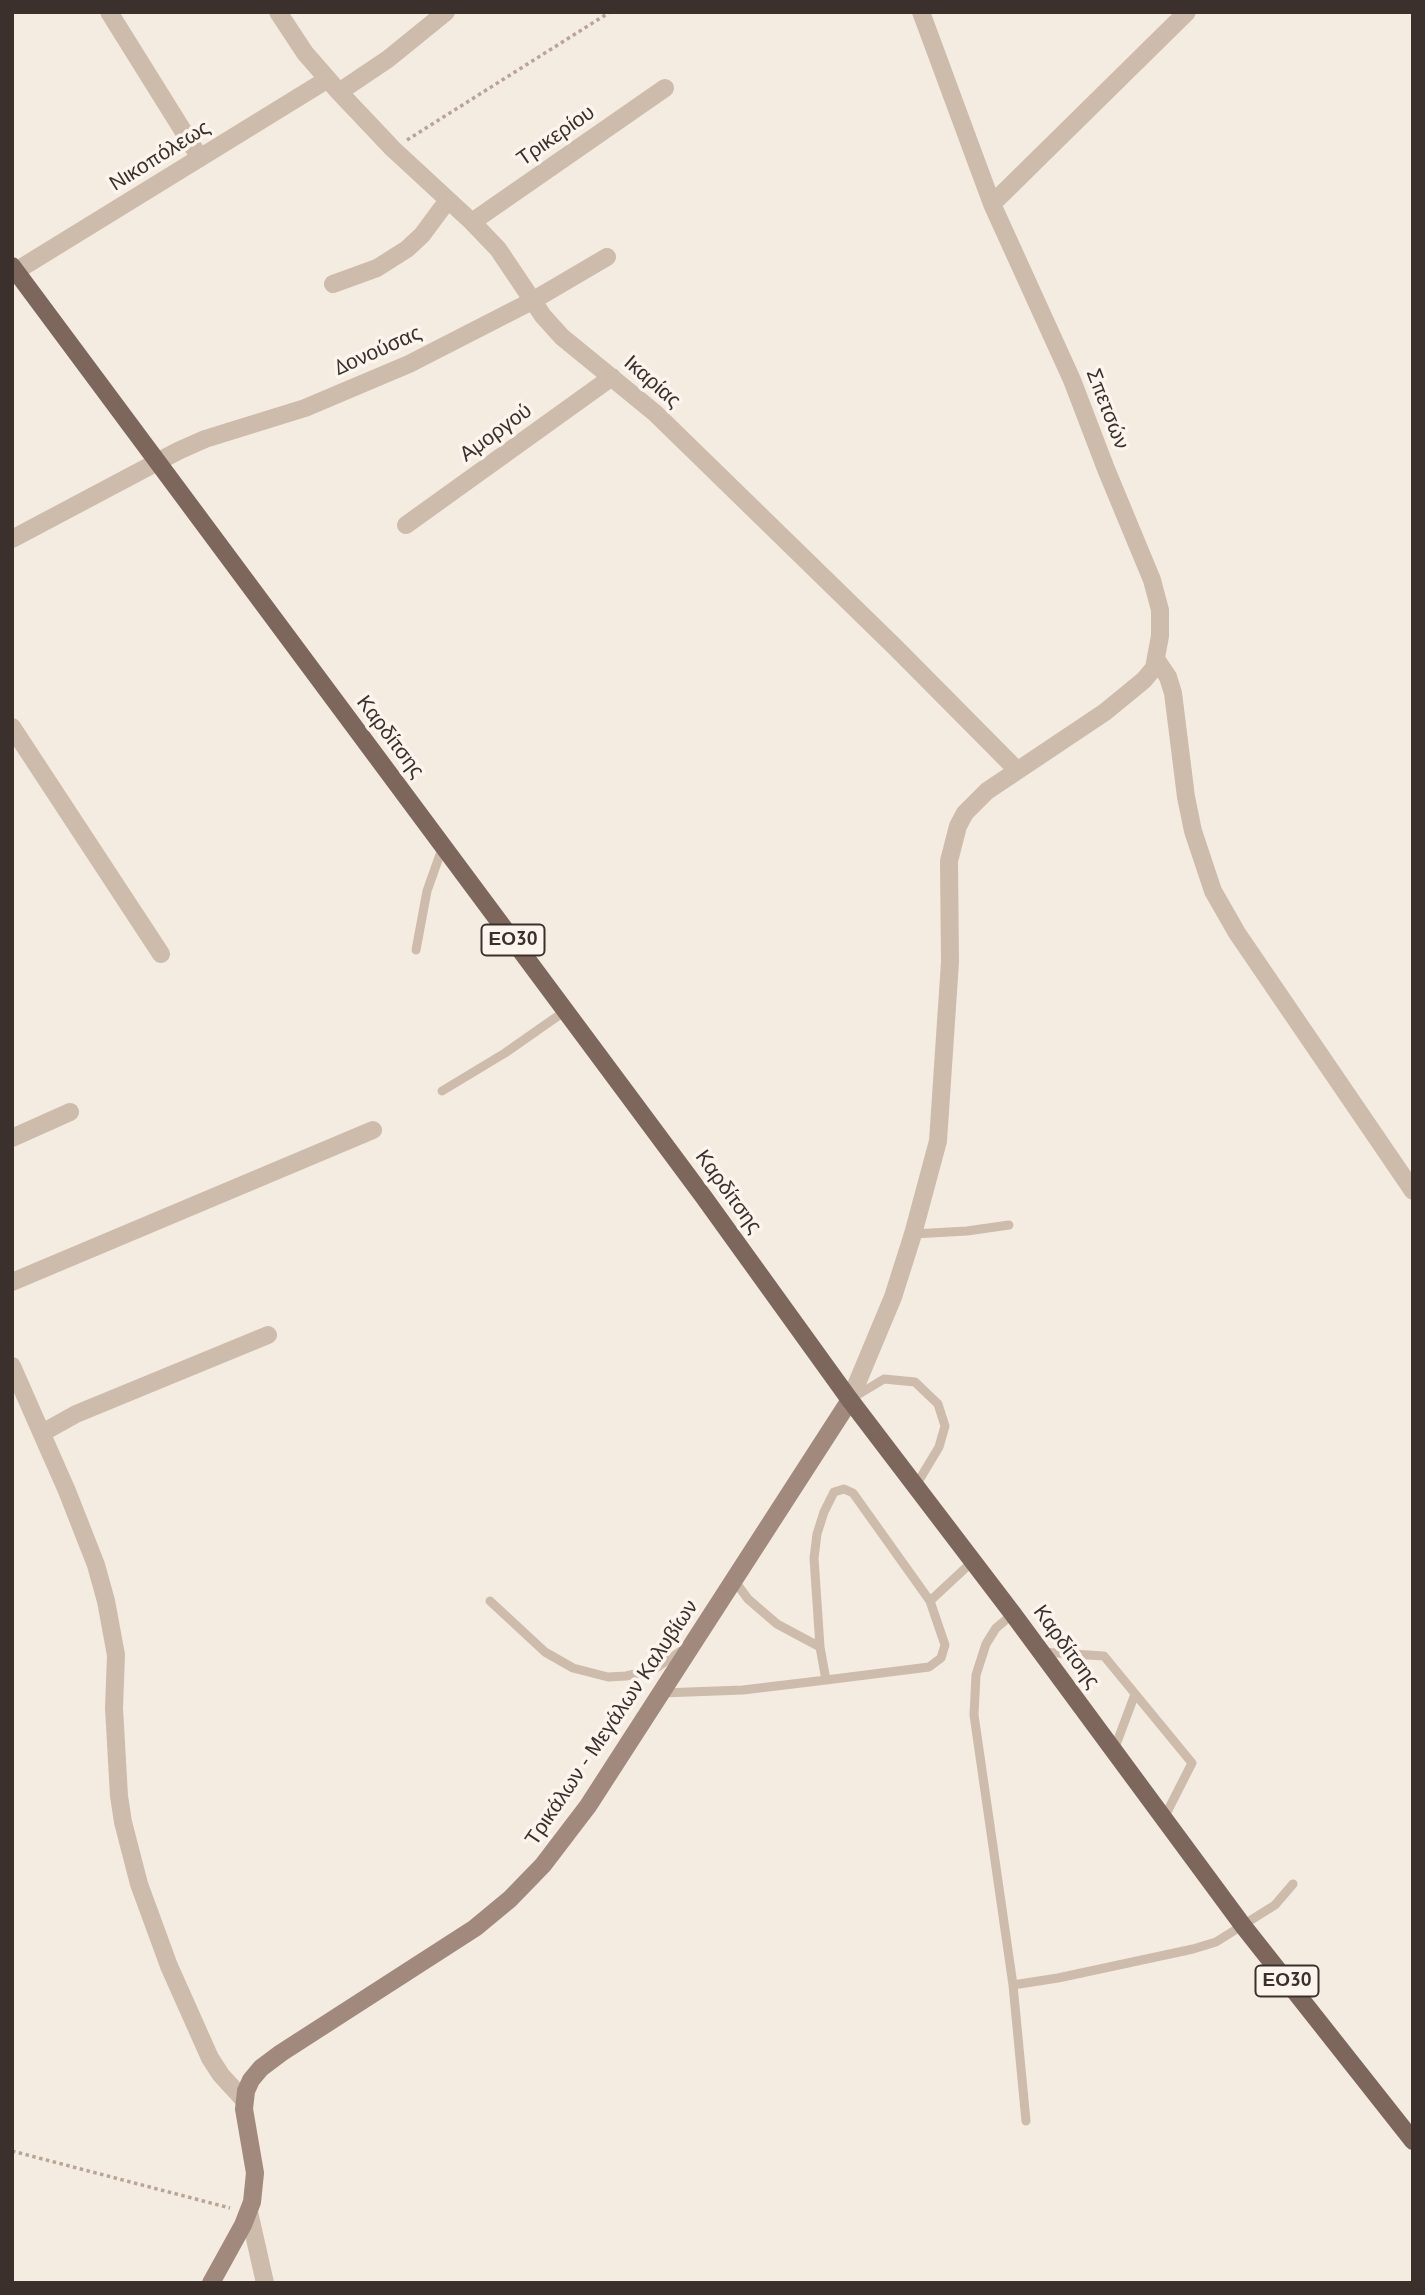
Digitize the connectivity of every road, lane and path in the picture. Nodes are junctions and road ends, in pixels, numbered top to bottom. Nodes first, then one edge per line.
1 (109, 12) edge
2 (278, 12) edge
3 (446, 12) edge
4 (610, 12) edge
5 (921, 12) edge
6 (1186, 12) edge
7 (333, 85) junction
8 (665, 88) dead end
9 (393, 149) junction
10 (201, 158) junction
11 (448, 200) junction
12 (992, 204) junction
13 (472, 222) junction
14 (607, 257) dead end
15 (14, 268) edge
16 (333, 284) dead end
17 (532, 301) junction
18 (612, 377) junction
19 (157, 463) junction
20 (406, 525) dead end
21 (12, 540) edge
22 (1156, 659) junction
23 (12, 727) edge
24 (1017, 770) junction
25 (443, 846) junction
26 (416, 950) dead end
27 (161, 954) dead end
28 (565, 1011) junction
29 (442, 1091) dead end
30 (70, 1112) dead end
31 (373, 1130) dead end
32 (12, 1138) edge
33 (1413, 1191) edge
34 (1009, 1225) dead end
35 (913, 1234) junction
36 (12, 1282) edge
37 (268, 1335) dead end
38 (12, 1366) edge
39 (850, 1400) junction
40 (43, 1433) junction
41 (915, 1487) junction
42 (973, 1561) junction
43 (734, 1580) junction
44 (490, 1601) dead end
45 (930, 1601) junction
46 (1013, 1615) junction
47 (694, 1642) junction
48 (820, 1647) junction
49 (1041, 1652) junction
50 (826, 1680) junction
51 (662, 1693) junction
52 (1135, 1694) junction
53 (1114, 1750) junction
54 (1164, 1818) junction
55 (1293, 1884) dead end
56 (1244, 1927) junction
57 (1013, 1985) junction
58 (244, 2100) junction
59 (1026, 2121) dead end
60 (1413, 2141) edge
61 (12, 2151) edge
62 (249, 2212) junction
63 (211, 2283) edge
64 (265, 2283) edge

1 - 10 street
2 - 7 street, Ικαρίας
3 - 7 street, Νικοπόλεως
4 - 9 path
5 - 12 street, Σπετσών
6 - 12 street
7 - 9 street, Ικαρίας
7 - 10 street, Νικοπόλεως
8 - 13 street, Τρικερίου
9 - 11 street, Ικαρίας
10 - 15 street, Νικοπόλεως
11 - 13 street, Ικαρίας
11 - 16 street
12 - 22 street, Σπετσών
13 - 17 street, Ικαρίας
14 - 17 street, Δονούσας
15 - 19 main road, Καρδίτσης / ΕΟ30
17 - 18 street, Ικαρίας
17 - 19 street, Δονούσας
18 - 20 street, Αμοργού
18 - 24 street, Ικαρίας
19 - 21 street, Δονούσας
19 - 25 main road, Καρδίτσης / ΕΟ30
22 - 24 street, Σπετσών
22 - 33 street
23 - 27 street
24 - 35 street, Σπετσών
25 - 26 lane
25 - 28 main road, Καρδίτσης / ΕΟ30
28 - 29 lane
28 - 39 main road, Καρδίτσης / ΕΟ30
30 - 32 street
31 - 36 street
34 - 35 lane
35 - 39 street, Σπετσών
37 - 40 street
38 - 40 street
39 - 41 main road, Καρδίτσης / ΕΟ30
39 - 41 lane
39 - 43 street, Τρικάλων - Μεγάλων Καλυβίων
40 - 58 street
41 - 42 main road, Καρδίτσης / ΕΟ30
42 - 45 lane
42 - 46 main road, Καρδίτσης / ΕΟ30
43 - 47 street, Τρικάλων - Μεγάλων Καλυβίων
43 - 48 lane
44 - 47 lane
45 - 48 lane
45 - 50 lane
46 - 49 main road, Καρδίτσης / ΕΟ30
46 - 57 lane
47 - 51 street, Τρικάλων - Μεγάλων Καλυβίων
48 - 50 lane
49 - 52 lane
49 - 53 main road, Καρδίτσης / ΕΟ30
50 - 51 lane
51 - 58 street, Τρικάλων - Μεγάλων Καλυβίων
52 - 53 lane
52 - 54 lane
53 - 54 main road, Καρδίτσης / ΕΟ30
54 - 56 main road, Καρδίτσης / ΕΟ30
55 - 56 lane
56 - 57 lane
56 - 60 main road, Καρδίτσης / ΕΟ30
57 - 59 lane
58 - 62 street
61 - 62 path
62 - 63 street
62 - 64 street

